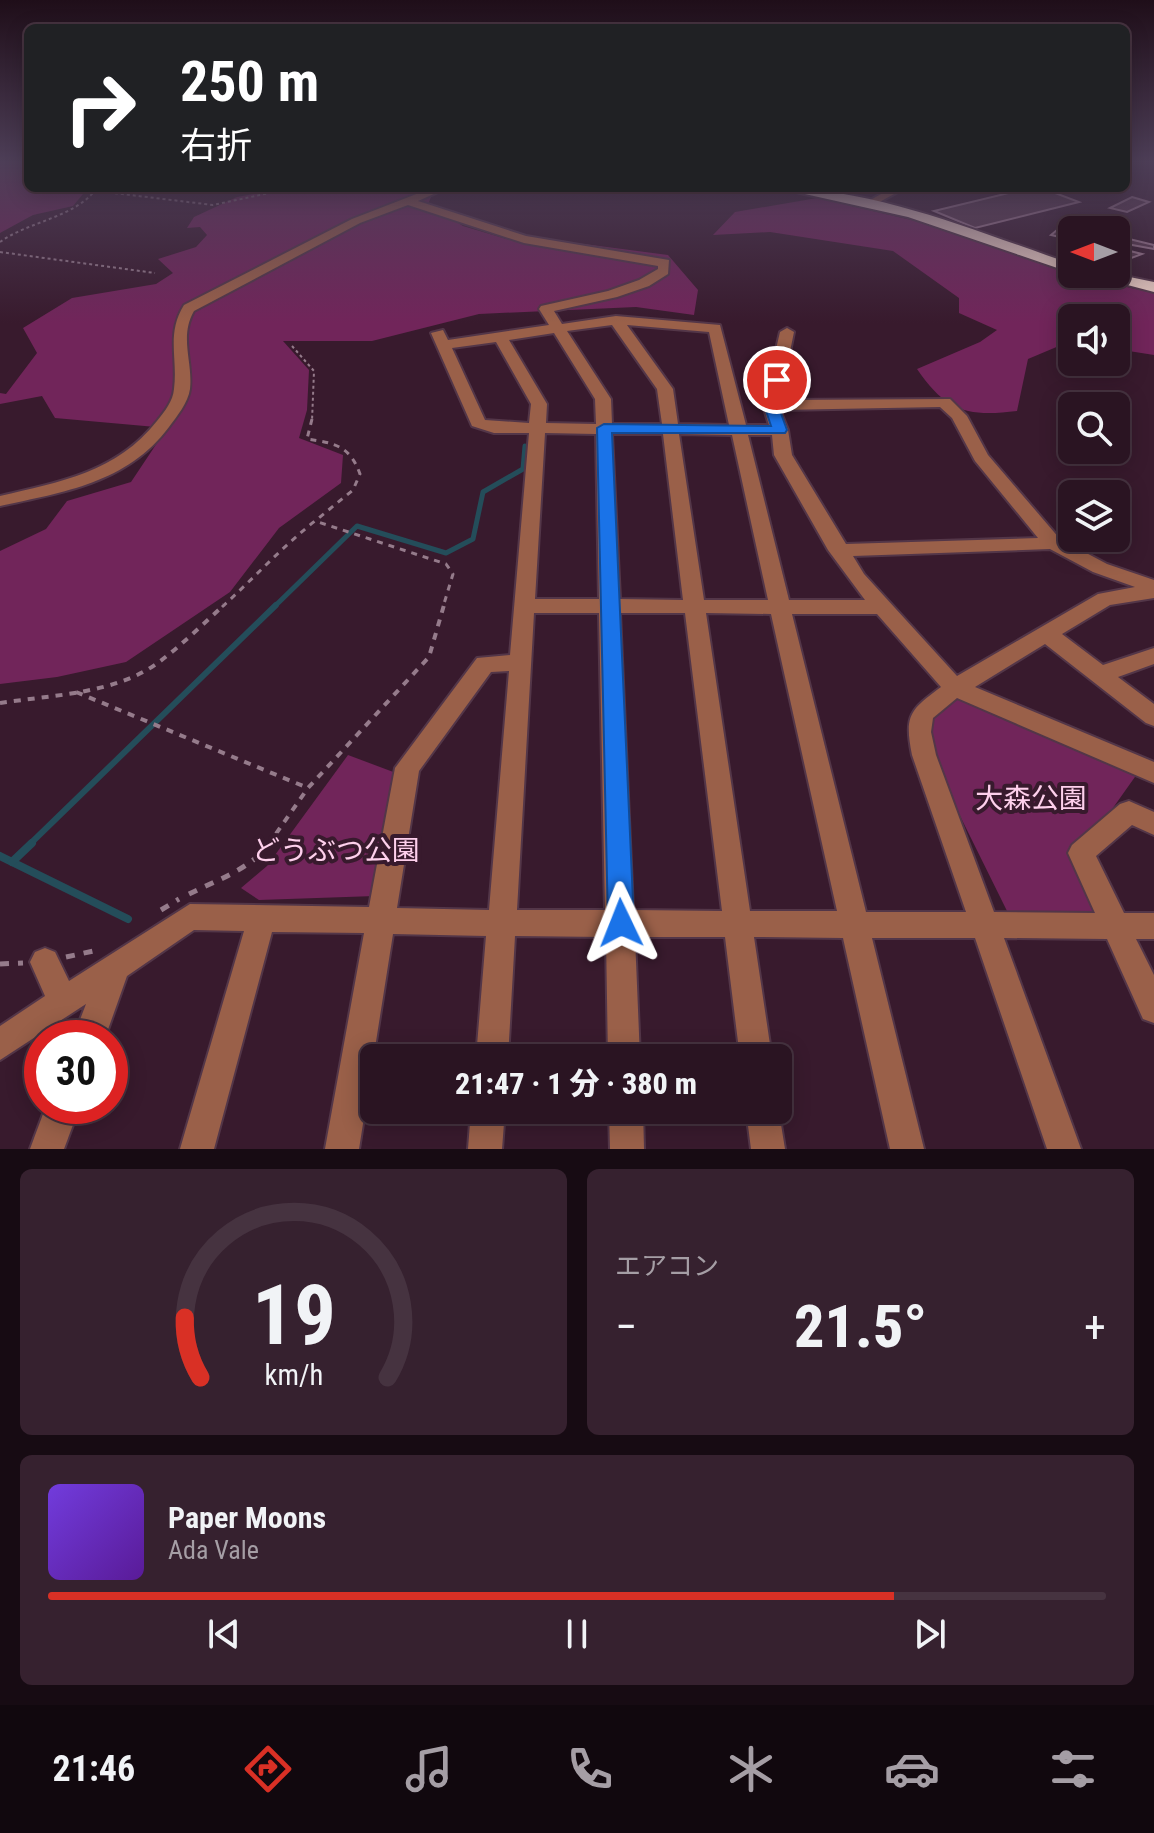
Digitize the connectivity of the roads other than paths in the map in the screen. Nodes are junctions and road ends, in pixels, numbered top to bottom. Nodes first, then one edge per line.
1 (370, 216) edge
2 (453, 216) edge
3 (915, 216) edge
4 (1058, 264) edge
5 (1130, 282) edge
6 (1154, 287) edge
7 (616, 320) junction
8 (559, 329) junction
9 (787, 332) dead end
10 (500, 337) junction
11 (771, 405) junction
12 (604, 428) junction
13 (671, 428) junction
14 (536, 429) junction
15 (738, 429) junction
16 (780, 430) junction
17 (0, 501) edge
18 (1053, 543) junction
19 (838, 550) junction
20 (1154, 589) edge
21 (523, 606) junction
22 (880, 607) junction
23 (609, 608) junction
24 (694, 609) junction
25 (779, 609) junction
26 (1048, 635) junction
27 (1154, 656) edge
28 (520, 663) junction
29 (1099, 675) junction
30 (955, 688) junction
31 (1154, 717) edge
32 (1154, 773) edge
33 (1154, 824) edge
34 (261, 920) junction
35 (381, 920) junction
36 (739, 922) junction
37 (501, 923) junction
38 (621, 923) junction
39 (854, 926) junction
40 (987, 926) junction
41 (1154, 926) edge
42 (1117, 927) junction
43 (111, 957) junction
44 (45, 962) road end
45 (62, 1000) junction
46 (1154, 1008) edge
47 (94, 1020) edge
48 (0, 1044) edge
49 (493, 1044) edge
50 (624, 1044) edge
51 (754, 1044) edge
52 (56, 1124) edge
53 (487, 1124) edge
54 (626, 1124) edge
55 (765, 1124) edge
56 (47, 1149) edge
57 (197, 1149) edge
58 (342, 1149) edge
59 (485, 1149) edge
60 (627, 1149) edge
61 (768, 1149) edge
62 (907, 1149) edge
63 (1064, 1149) edge

1 - 17 street
2 - 8 street
3 - 4 highway
5 - 6 highway
7 - 8 street
7 - 13 street
7 - 15 street
8 - 10 street
8 - 12 street
9 - 11 street
10 - 14 street
10 - 14 street
11 - 16 street
11 - 18 street
12 - 13 street
12 - 14 street
12 - 23 street
13 - 15 street
13 - 24 street
14 - 21 street
15 - 16 street
15 - 25 street
16 - 19 street
18 - 19 street
18 - 20 street
19 - 22 street
20 - 26 street
21 - 23 street
21 - 28 street
22 - 25 street
22 - 30 street
23 - 24 street
23 - 38 street
24 - 25 street
24 - 36 street
25 - 39 street
26 - 29 street
26 - 30 street
27 - 29 street
28 - 35 street
28 - 37 street
29 - 31 street
30 - 32 street
30 - 40 street
33 - 42 street
34 - 35 street
34 - 43 street
34 - 57 street
35 - 37 street
35 - 58 street
36 - 38 street
36 - 39 street
36 - 51 street
37 - 38 street
37 - 49 street
38 - 50 street
39 - 40 street
39 - 62 street
40 - 42 street
40 - 63 street
41 - 42 street
42 - 46 street
43 - 45 street
43 - 47 street
44 - 45 street
45 - 48 street
52 - 56 street
53 - 59 street
54 - 60 street
55 - 61 street

